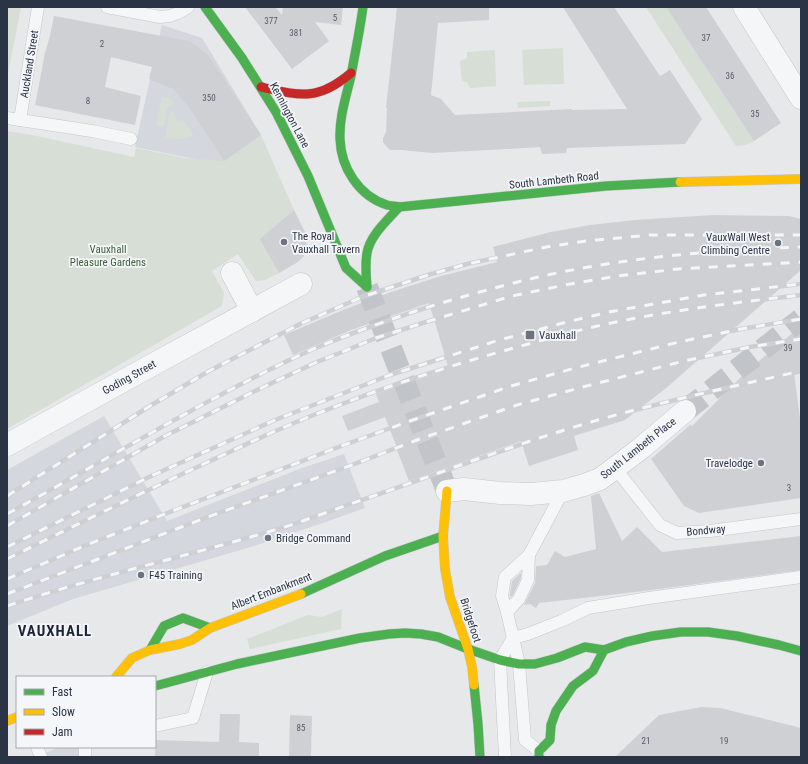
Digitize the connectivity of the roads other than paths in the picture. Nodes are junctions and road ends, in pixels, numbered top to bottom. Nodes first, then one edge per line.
1 (38, 7) edge
2 (107, 7) edge
3 (188, 7) edge
4 (205, 7) edge
5 (363, 7) edge
6 (744, 7) edge
7 (351, 73) junction
8 (261, 87) junction
9 (801, 98) edge
10 (7, 118) edge
11 (20, 120) junction
12 (131, 139) dead end
13 (801, 179) edge
14 (399, 207) junction
15 (232, 273) dead end
16 (301, 284) dead end
17 (252, 311) junction
18 (684, 411) tunnel mouth
19 (7, 445) edge
20 (615, 468) junction
21 (447, 490) joint
22 (563, 491) junction
23 (801, 519) edge
24 (443, 536) junction
25 (529, 555) junction
26 (801, 577) edge
27 (507, 612) junction
28 (210, 628) junction
29 (513, 638) junction
30 (468, 649) junction
31 (150, 650) junction
32 (604, 650) junction
33 (801, 651) edge
34 (500, 660) junction
35 (520, 664) junction
36 (207, 672) junction
37 (117, 676) edge
38 (156, 686) edge
39 (156, 726) edge
40 (539, 754) edge
41 (480, 757) edge
42 (505, 757) edge

1 - 11 lane, Auckland Street
2 - 3 lane
4 - 8 main road, Kennington Lane
5 - 7 main road
6 - 9 street
7 - 8 main road
7 - 14 main road
8 - 14 main road, Kennington Lane
10 - 11 lane
11 - 12 lane
13 - 14 main road, South Lambeth Road
15 - 17 street
16 - 17 street, Goding Street
17 - 19 street, Goding Street
18 - 20 street, South Lambeth Place
20 - 22 street, South Lambeth Place
20 - 23 lane, Bondway
21 - 22 street, South Lambeth Place
21 - 24 main road, Bridgefoot
22 - 25 lane
24 - 28 main road, Albert Embankment
24 - 30 main road, Bridgefoot
25 - 27 lane
25 - 27 lane
26 - 29 lane
27 - 29 lane
28 - 31 main road, Albert Embankment
28 - 31 main road
29 - 34 lane
29 - 35 lane
30 - 34 main road
30 - 36 main road
30 - 41 main road, Bridgefoot
31 - 37 main road, Albert Embankment
32 - 33 main road
32 - 35 main road
32 - 40 main road
34 - 35 main road
34 - 42 lane
35 - 40 lane
36 - 38 main road
36 - 39 lane

